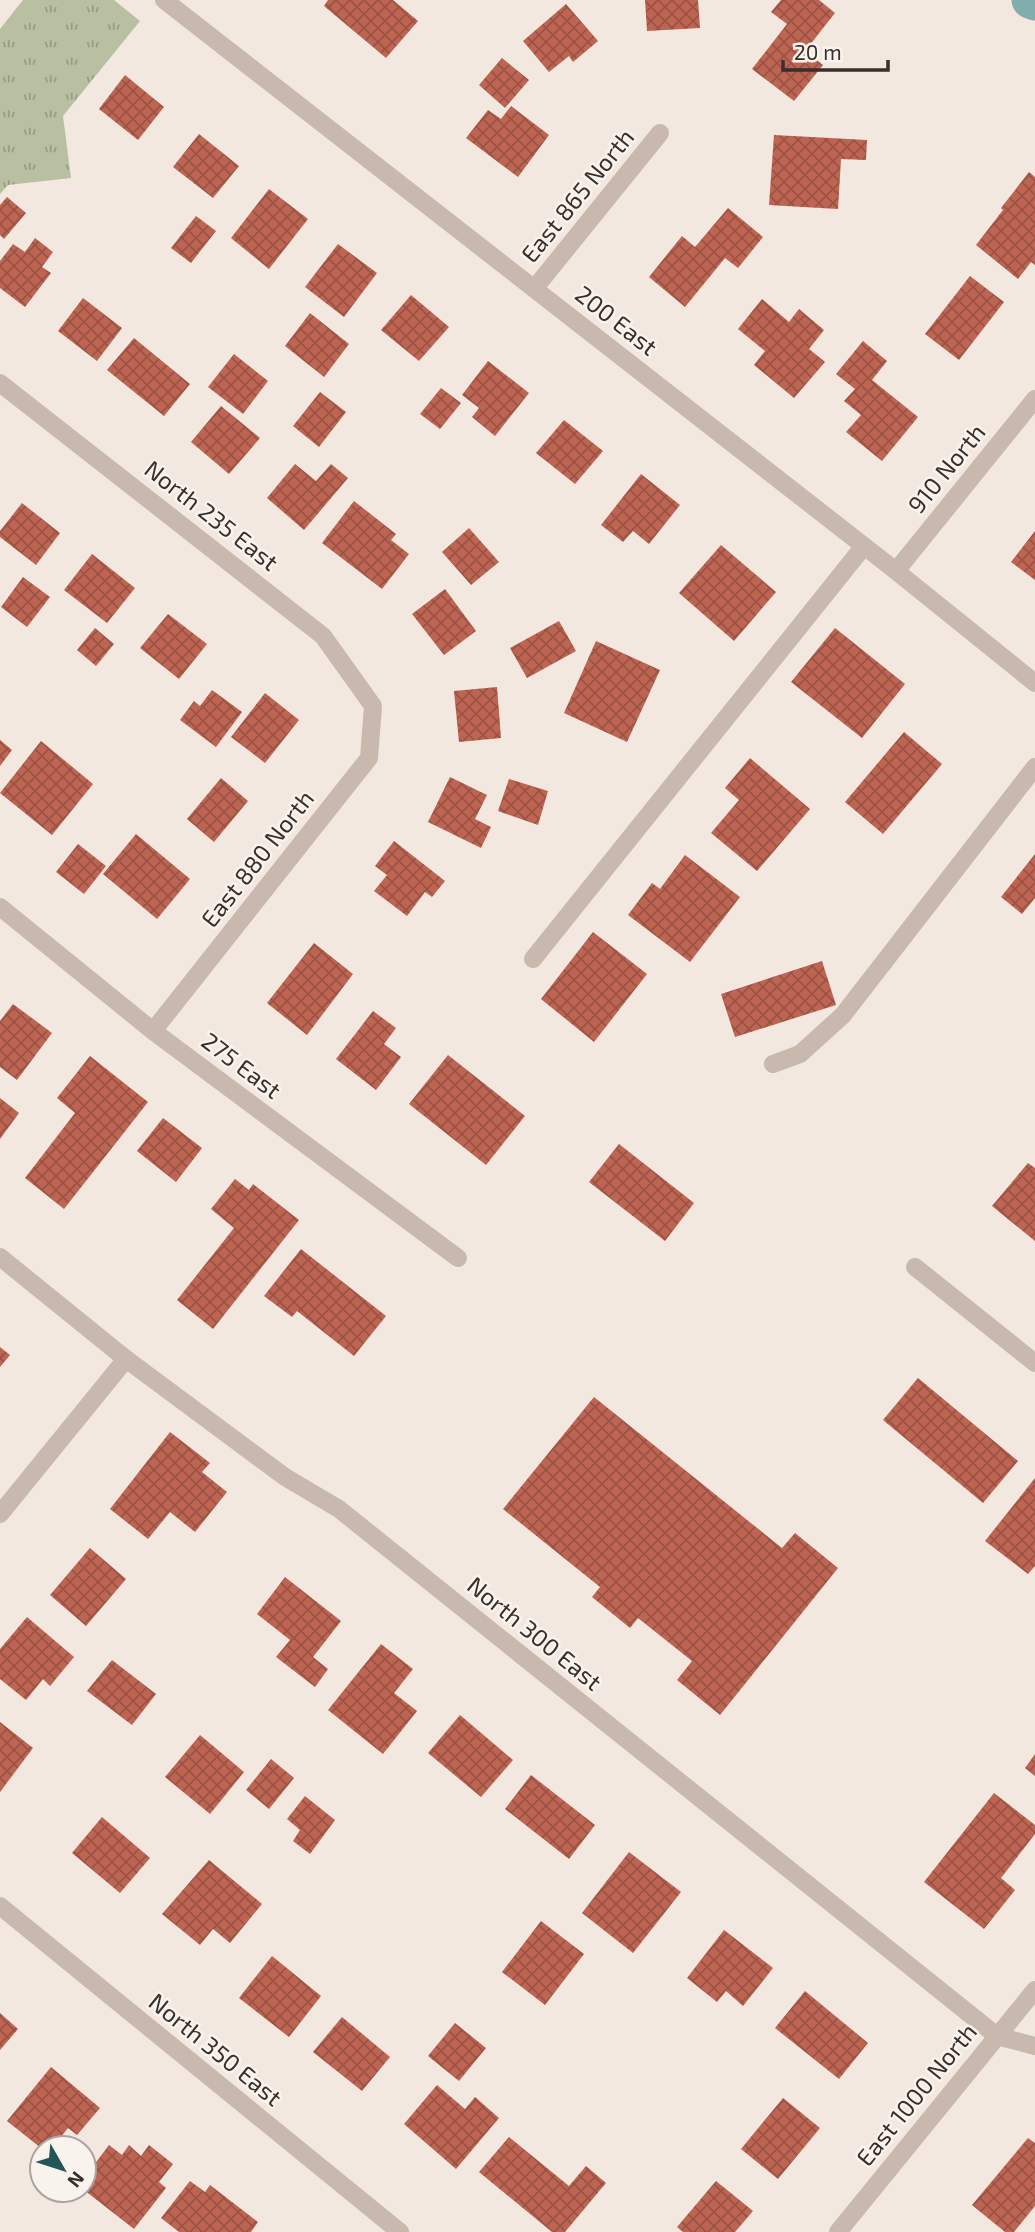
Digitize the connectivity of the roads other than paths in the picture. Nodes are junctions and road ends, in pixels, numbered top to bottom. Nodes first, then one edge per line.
1 (164, 0) edge
2 (660, 133) dead end
3 (534, 289) junction
4 (0, 383) edge
5 (1035, 399) edge
6 (864, 546) junction
7 (896, 571) junction
8 (1035, 683) edge
9 (373, 706) joint
10 (1035, 767) edge
11 (0, 907) edge
12 (533, 959) dead end
13 (153, 1031) junction
14 (774, 1064) dead end
15 (0, 1257) edge
16 (458, 1258) dead end
17 (915, 1268) dead end
18 (126, 1359) junction
19 (1035, 1363) edge
20 (0, 1514) edge
21 (0, 1906) edge
22 (1035, 1990) edge
23 (997, 2036) junction
24 (1035, 2046) edge
25 (400, 2232) edge
26 (838, 2232) edge

1 - 3 street, 200 East
2 - 3 street, East 865 North
3 - 6 street, 200 East
4 - 9 street, North 235 East
5 - 7 street, 910 North
6 - 7 street, 200 East
6 - 12 street
7 - 8 street, 200 East
9 - 13 street, East 880 North
10 - 14 street
11 - 13 street, 275 East
13 - 16 street, 275 East
15 - 18 street, North 300 East
17 - 19 street
18 - 20 street
18 - 23 street, North 300 East
21 - 25 street, North 350 East
22 - 23 street, East 1000 North
23 - 24 street, North 300 East
23 - 26 street, East 1000 North

